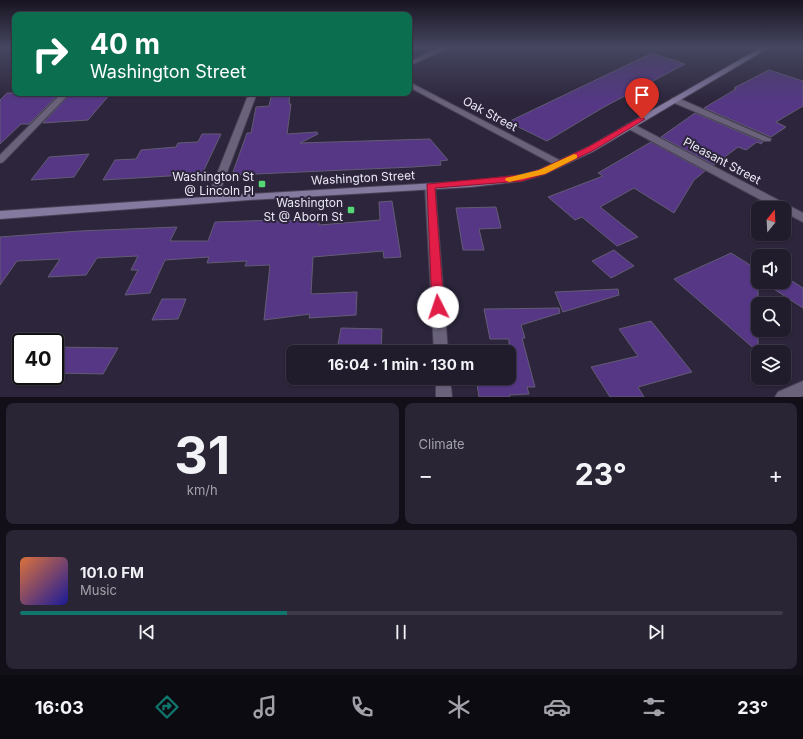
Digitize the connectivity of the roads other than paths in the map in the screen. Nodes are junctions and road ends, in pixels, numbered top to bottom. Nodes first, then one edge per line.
1 (734, 66) edge
2 (412, 86) edge
3 (63, 96) edge
4 (252, 96) edge
5 (675, 100) junction
6 (630, 126) junction
7 (767, 139) dead end
8 (0, 160) edge
9 (560, 164) junction
10 (430, 186) junction
11 (212, 199) junction
12 (0, 215) edge
13 (803, 218) edge
14 (441, 345) edge
15 (443, 385) edge
16 (803, 388) edge
17 (444, 397) edge
18 (783, 397) edge

1 - 5 main road, Washington Street
2 - 9 street, Oak Street
3 - 8 street
4 - 11 street
5 - 6 main road, Washington Street
5 - 7 street
6 - 9 main road, Washington Street
6 - 13 street, Pleasant Street
9 - 10 main road, Washington Street
10 - 11 main road, Washington Street
10 - 14 street
11 - 12 main road, Washington Street
15 - 17 street
16 - 18 street

